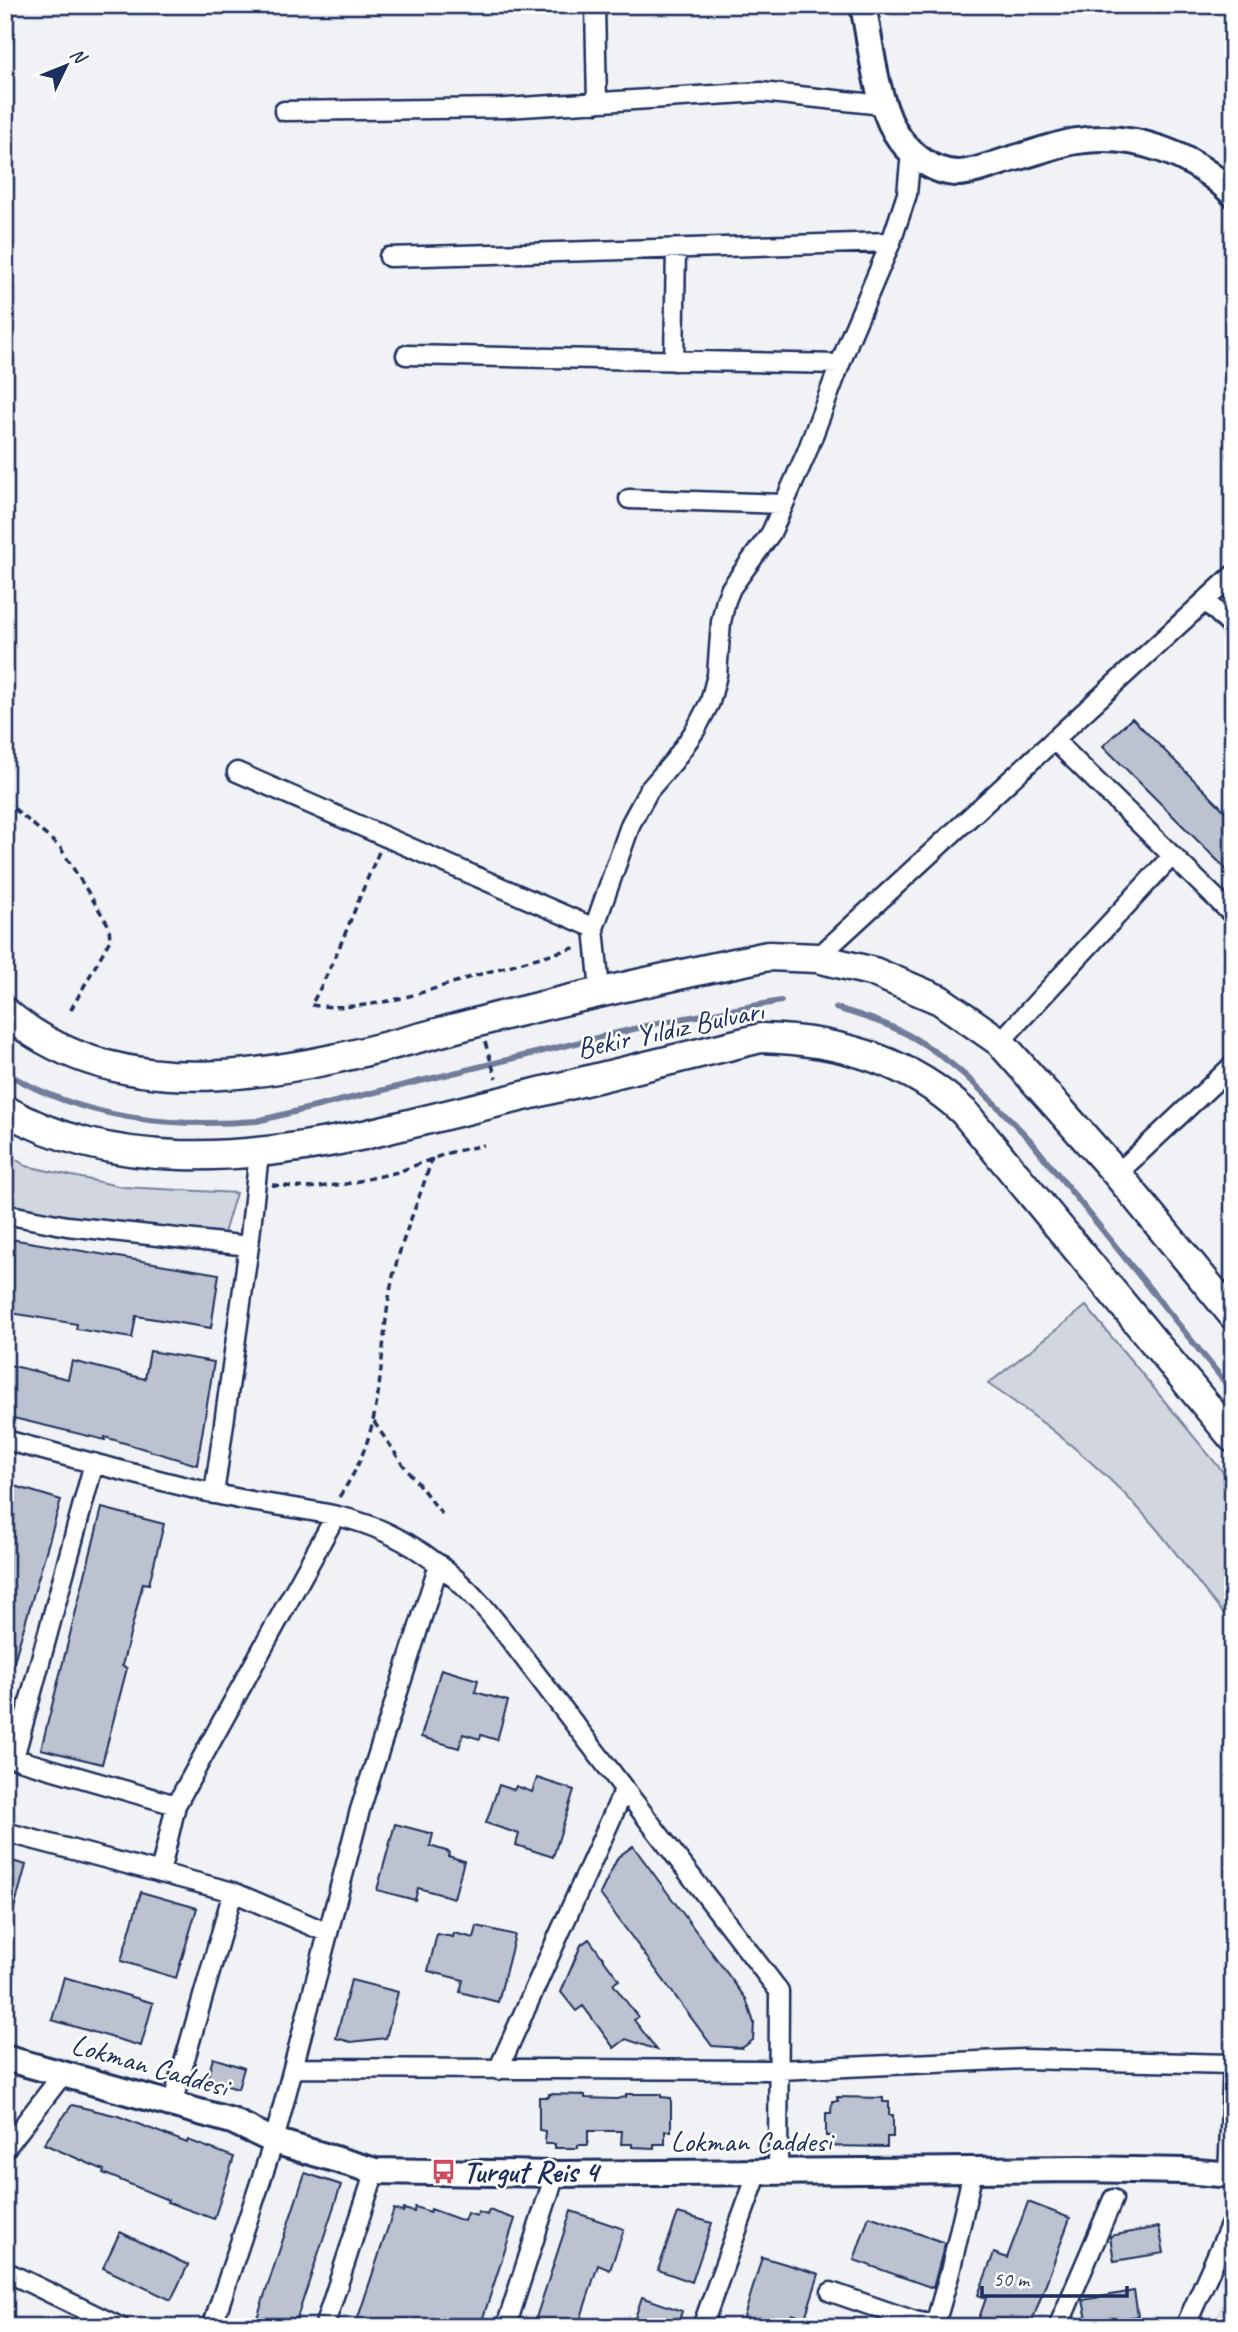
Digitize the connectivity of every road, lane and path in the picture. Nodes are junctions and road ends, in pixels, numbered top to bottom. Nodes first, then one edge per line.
1 (595, 5) edge
2 (863, 5) edge
3 (597, 103) junction
4 (883, 105) junction
5 (284, 111) dead end
6 (911, 152) junction
7 (1233, 194) edge
8 (891, 242) junction
9 (676, 249) junction
10 (390, 257) dead end
11 (406, 355) dead end
12 (674, 361) junction
13 (840, 364) junction
14 (629, 499) dead end
15 (784, 504) junction
16 (1233, 575) edge
17 (1205, 600) junction
18 (1233, 628) edge
19 (1054, 740) junction
20 (237, 772) dead end
21 (5, 801) edge
22 (386, 837) junction
23 (1172, 856) junction
24 (1233, 915) edge
25 (594, 935) junction
26 (817, 958) junction
27 (600, 992) junction
28 (5, 1012) edge
29 (69, 1013) dead end
30 (1000, 1042) junction
31 (489, 1055) dead end
32 (1233, 1065) edge
33 (495, 1073) dead end
34 (5, 1110) edge
35 (484, 1145) dead end
36 (259, 1153) junction
37 (432, 1158) junction
38 (1118, 1174) junction
39 (256, 1183) junction
40 (5, 1214) edge
41 (249, 1246) junction
42 (1233, 1315) edge
43 (374, 1422) junction
44 (1233, 1438) edge
45 (5, 1440) edge
46 (94, 1463) junction
47 (214, 1494) junction
48 (442, 1514) dead end
49 (329, 1516) junction
50 (439, 1564) junction
51 (10, 1757) edge
52 (624, 1790) junction
53 (176, 1805) junction
54 (5, 1832) edge
55 (160, 1873) junction
56 (233, 1892) junction
57 (328, 1933) junction
58 (5, 2058) edge
59 (1232, 2062) edge
60 (293, 2068) junction
61 (498, 2070) junction
62 (779, 2070) junction
63 (63, 2074) junction
64 (172, 2104) junction
65 (274, 2141) junction
66 (5, 2148) edge
67 (375, 2171) junction
68 (973, 2171) junction
69 (768, 2172) junction
70 (555, 2174) junction
71 (1230, 2175) edge
72 (1113, 2199) dead end
73 (1233, 2220) edge
74 (5, 2271) edge
75 (831, 2292) dead end
76 (938, 2324) edge
77 (120, 2327) edge
78 (212, 2327) edge
79 (324, 2327) edge
80 (506, 2327) edge
81 (702, 2327) edge
82 (1058, 2327) edge
83 (1185, 2327) edge

1 - 3 street
2 - 4 street
3 - 4 street
3 - 5 street
4 - 6 street
6 - 7 street
6 - 8 street
8 - 9 street
8 - 13 street
9 - 10 street
9 - 12 street
11 - 12 street
12 - 13 street
13 - 15 street
14 - 15 street
15 - 25 street
16 - 17 street
17 - 18 street
17 - 19 street
19 - 23 street
19 - 26 street
20 - 22 street
21 - 29 path
22 - 25 street
22 - 25 path
23 - 24 street
23 - 30 street
25 - 27 street
26 - 27 main road, Bekir Yıldız Bulvarı
26 - 30 main road, Bekir Yıldız Bulvarı
27 - 28 main road, Bekir Yıldız Bulvarı
30 - 38 main road, Bekir Yıldız Bulvarı
31 - 33 path
32 - 38 street
34 - 36 main road, Bekir Yıldız Bulvarı
35 - 37 path
36 - 39 street
36 - 44 main road, Bekir Yıldız Bulvarı
37 - 39 path
37 - 43 path
38 - 42 main road, Bekir Yıldız Bulvarı
39 - 41 street
40 - 41 street
41 - 47 street
43 - 48 path
43 - 49 path
45 - 46 street
46 - 47 street
46 - 51 street
47 - 49 street
49 - 50 street
49 - 53 street
50 - 52 street
50 - 57 street
51 - 53 street
52 - 61 street
52 - 62 street
53 - 55 street
54 - 55 street
55 - 56 street
56 - 57 street
56 - 64 street
57 - 60 street
58 - 63 street, Lokman Caddesi
59 - 62 street
59 - 71 street
60 - 61 street
60 - 65 street
61 - 62 street
62 - 69 street
63 - 64 street, Lokman Caddesi
63 - 66 street
64 - 65 street, Lokman Caddesi
65 - 67 street, Lokman Caddesi
65 - 78 street
67 - 70 street, Lokman Caddesi
67 - 79 street
68 - 69 street, Lokman Caddesi
68 - 71 street, Lokman Caddesi
68 - 76 street
69 - 70 street, Lokman Caddesi
69 - 81 street
70 - 80 street
72 - 82 street
73 - 83 street
74 - 77 street
75 - 76 street

